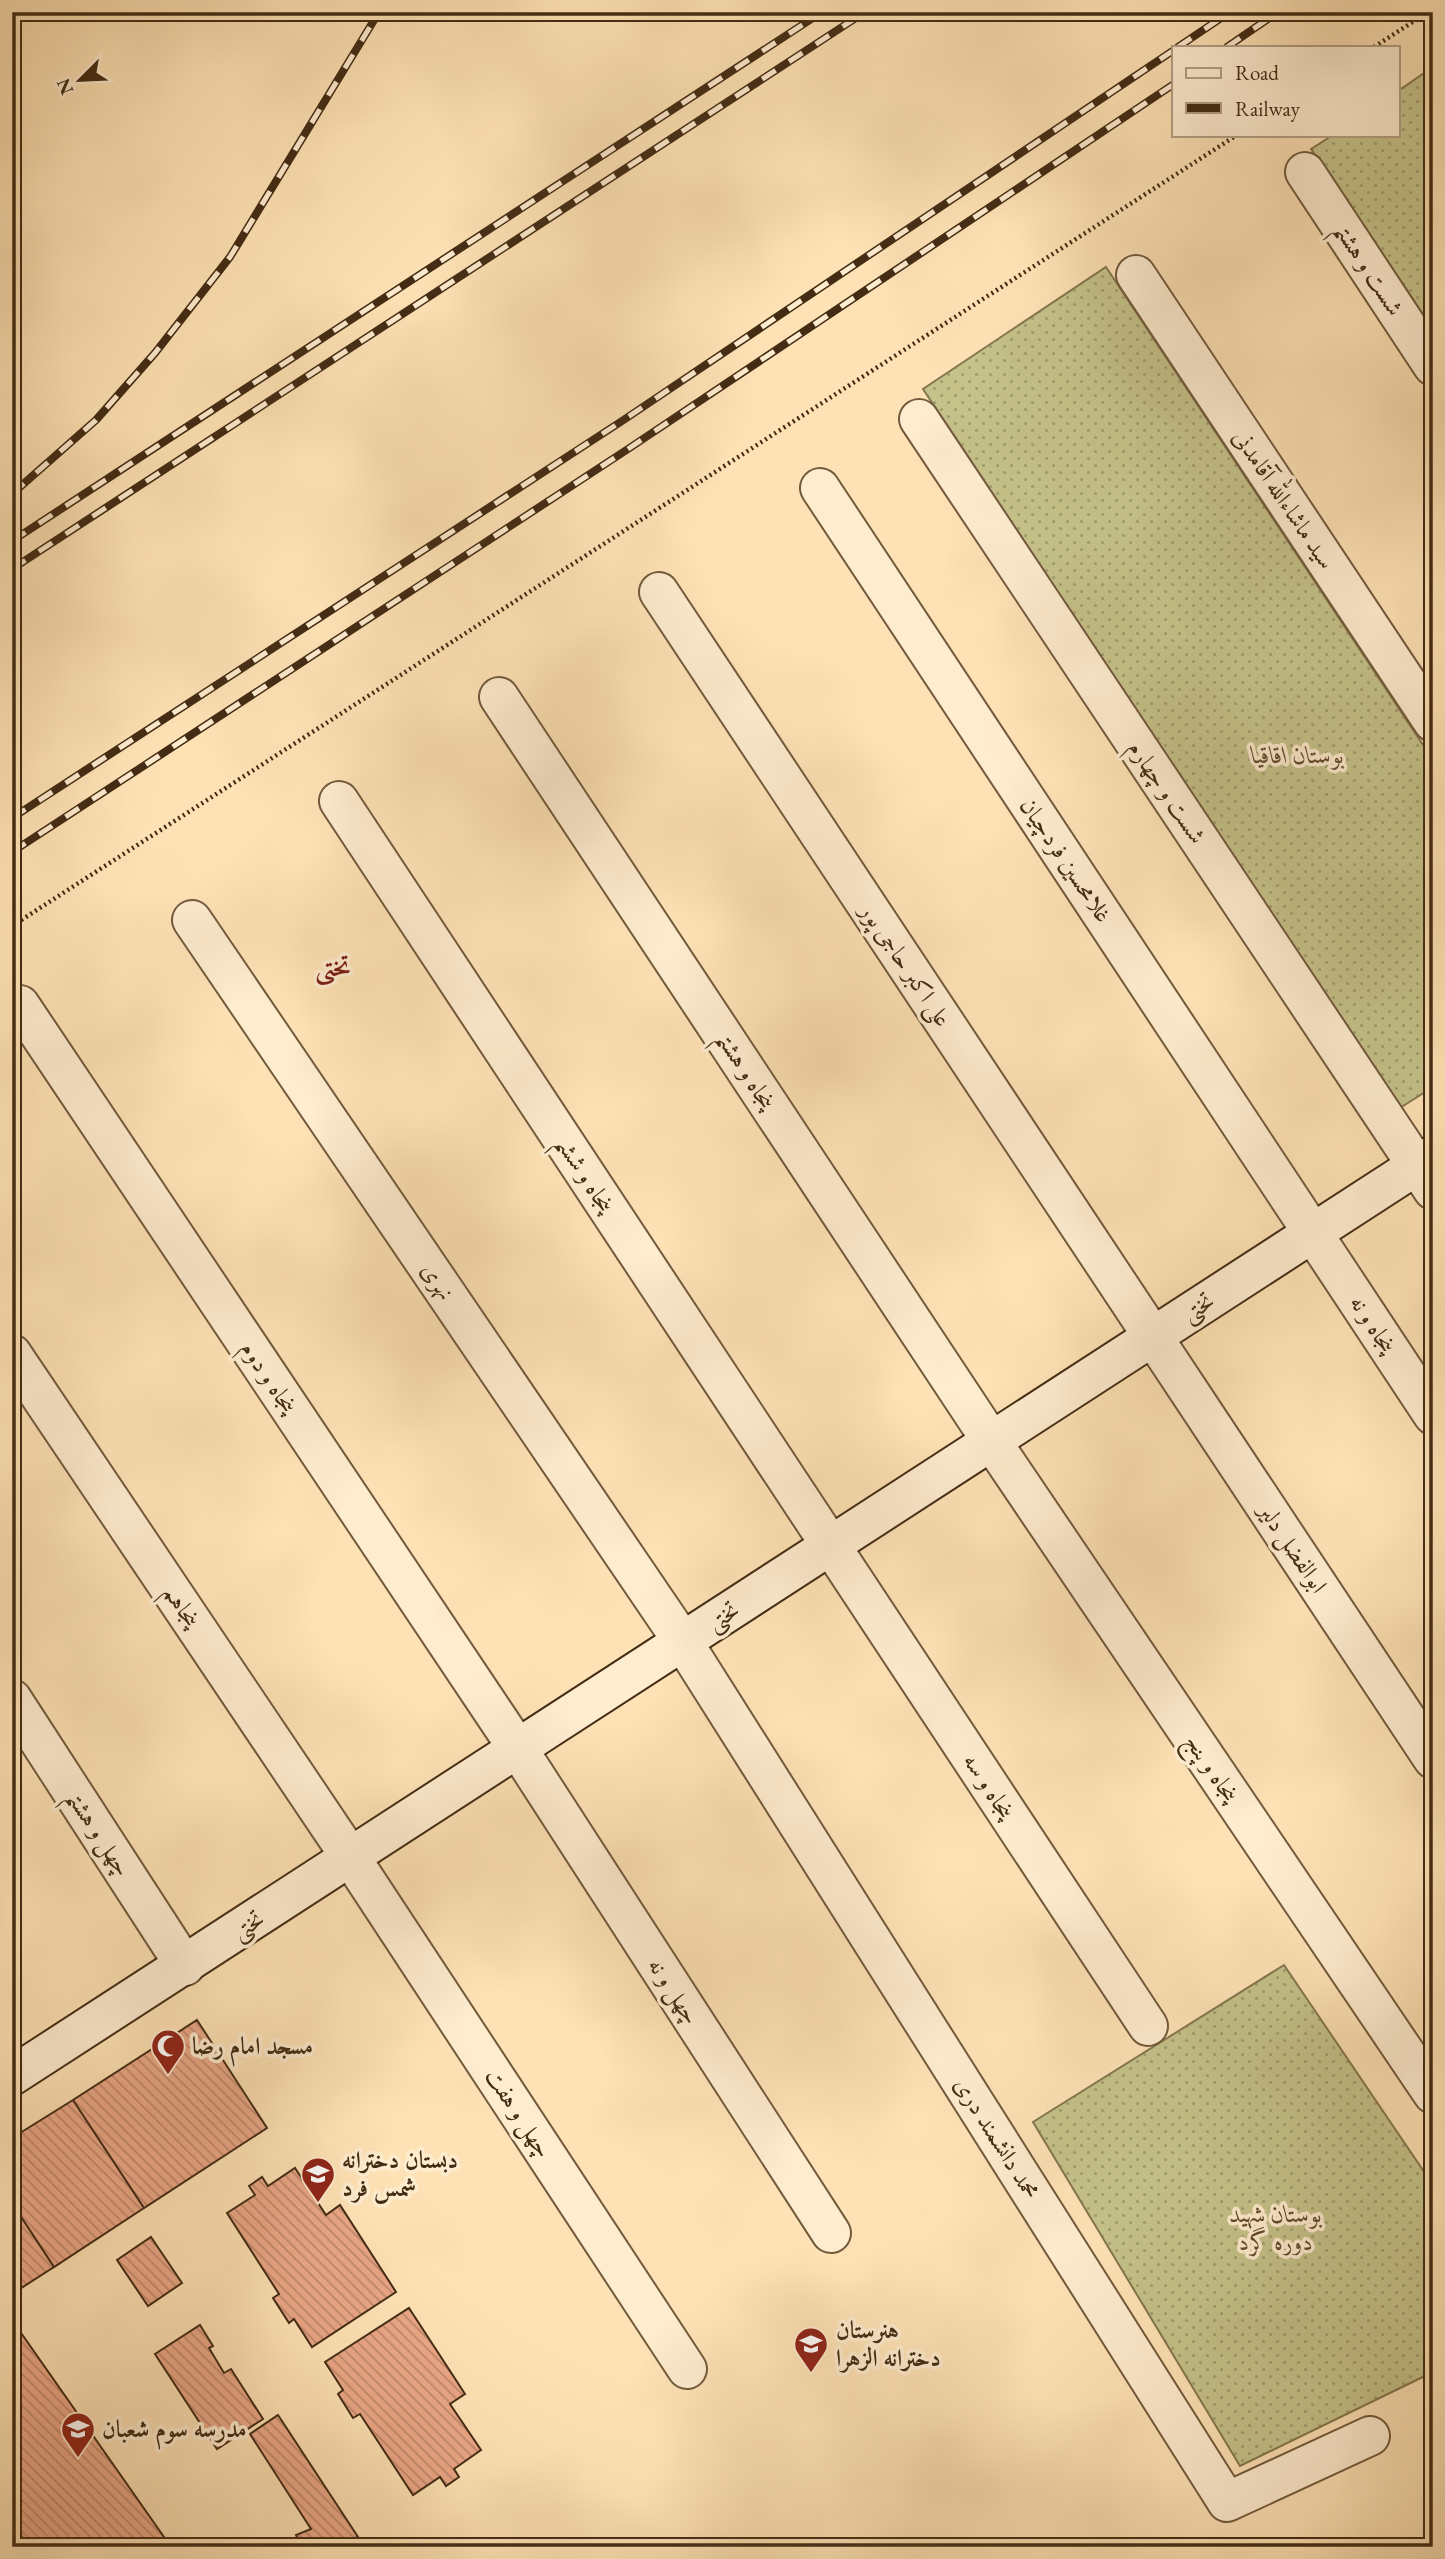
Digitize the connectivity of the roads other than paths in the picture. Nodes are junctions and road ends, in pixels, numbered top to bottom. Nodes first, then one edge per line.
1 (1305, 172) dead end
2 (1136, 275) dead end
3 (1433, 366) edge
4 (919, 419) dead end
5 (820, 488) dead end
6 (659, 592) dead end
7 (499, 697) dead end
8 (1433, 722) edge
9 (339, 801) dead end
10 (192, 920) dead end
11 (20, 1005) dead end
12 (1427, 1170) edge
13 (1313, 1233) junction
14 (1153, 1337) junction
15 (12, 1354) edge
16 (1433, 1415) edge
17 (992, 1442) junction
18 (831, 1546) junction
19 (683, 1642) junction
20 (12, 1699) edge
21 (518, 1749) junction
22 (1433, 1759) edge
23 (351, 1858) junction
24 (185, 1966) junction
25 (1148, 2026) dead end
26 (16, 2067) edge
27 (1433, 2094) edge
28 (831, 2233) dead end
29 (687, 2369) dead end
30 (1370, 2436) dead end

1 - 3 street, شست و هشتم
2 - 8 street, سید ماشاءالله آقامدنی
4 - 12 street, شست و چهارم
5 - 13 street, غلامحسین فردچیان
6 - 14 street, علی اکبر حاجی پور
7 - 17 street, پنجاه و هشتم
9 - 18 street, پنجاه و ششم
10 - 19 street, نهری
11 - 21 street, پنجاه و دوم
12 - 13 street, تختی
13 - 14 street, تختی
13 - 16 street, پنجاه و نه
14 - 17 street, تختی
14 - 22 street, ابوالفضل دلیر
15 - 23 street, پنجاهم
17 - 18 street, تختی
17 - 27 street, پنجاه و پنج
18 - 19 street, تختی
18 - 25 street, پنجاه و سه
19 - 21 street, تختی
19 - 30 street, محمد دانشمند دری
20 - 24 street, چهل و هشتم
21 - 23 street, تختی
21 - 28 street, چهل و نه
23 - 24 street, تختی
23 - 29 street, چهل و هفت
24 - 26 street, تختی

